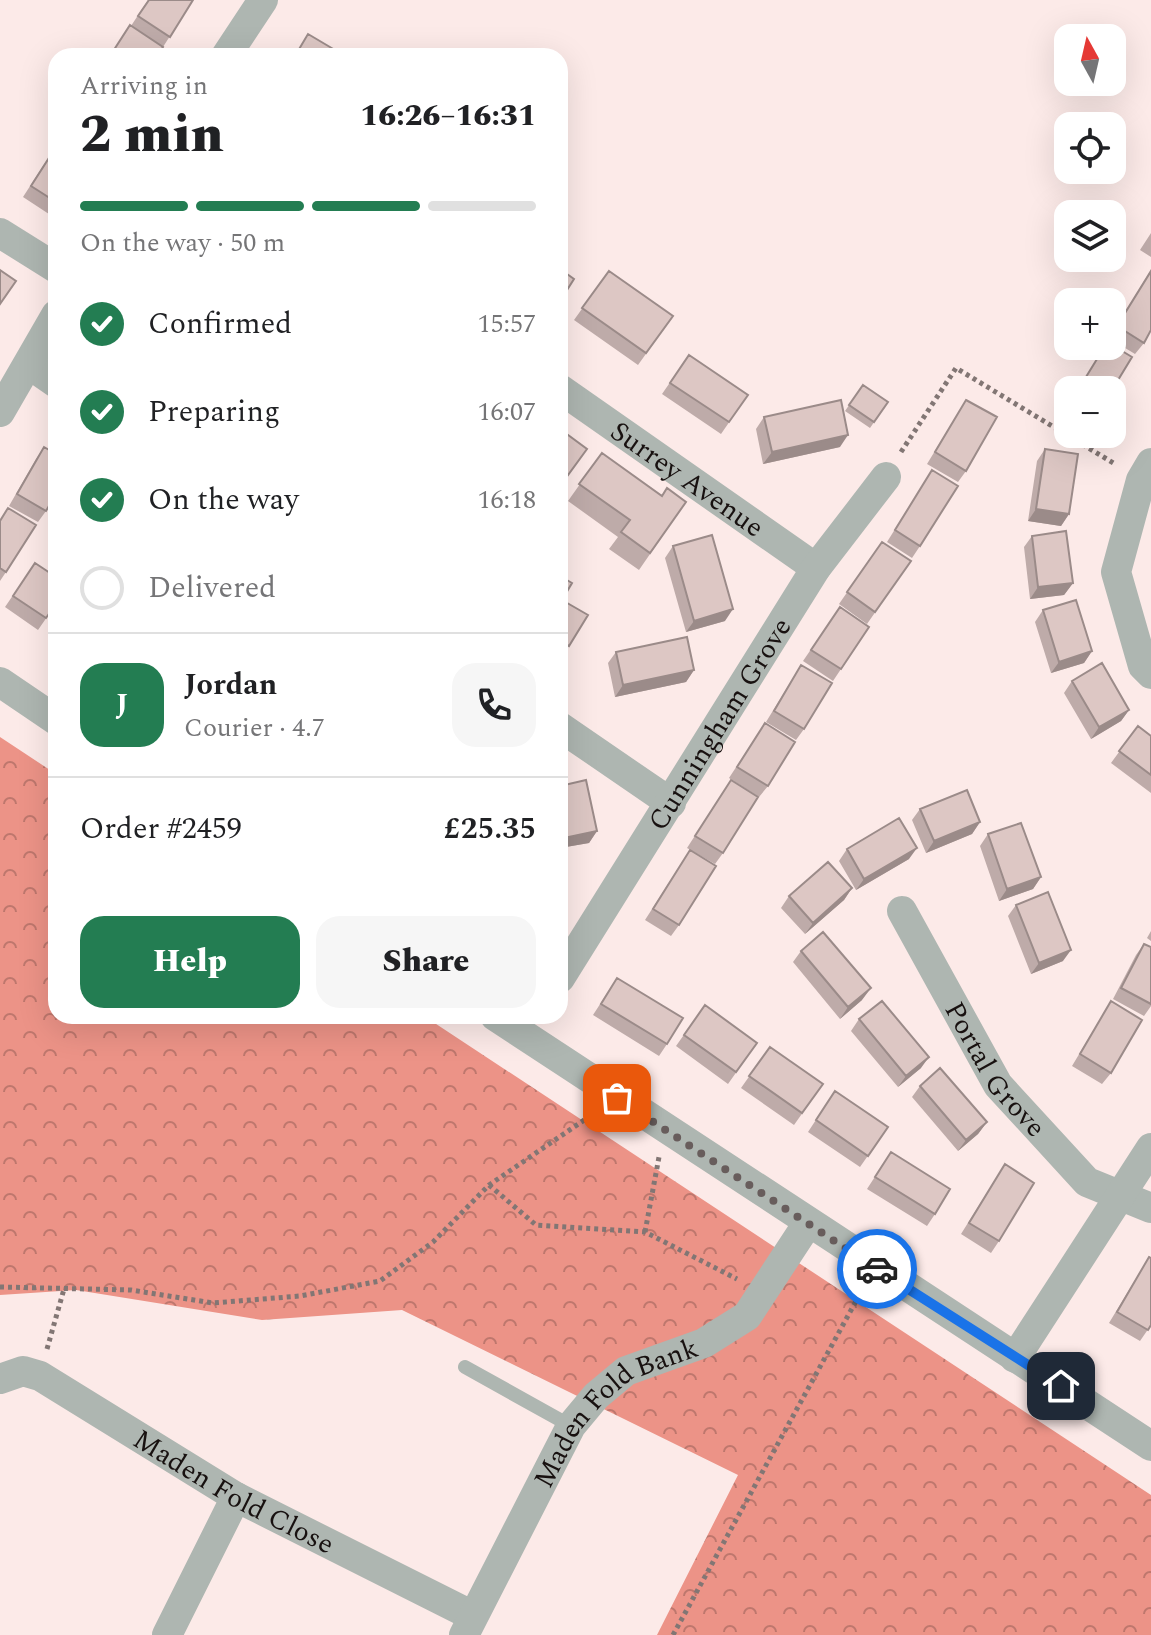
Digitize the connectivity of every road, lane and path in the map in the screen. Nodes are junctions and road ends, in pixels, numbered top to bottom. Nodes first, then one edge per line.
1 (263, 0) edge
2 (231, 48) edge
3 (0, 233) edge
4 (48, 263) edge
5 (48, 330) edge
6 (30, 365) junction
7 (48, 377) edge
8 (568, 395) edge
9 (0, 412) edge
10 (1146, 472) edge
11 (886, 477) joint
12 (816, 568) junction
13 (1151, 674) edge
14 (0, 682) edge
15 (48, 715) edge
16 (568, 732) edge
17 (671, 803) junction
18 (902, 911) dead end
19 (568, 965) edge
20 (529, 1026) edge
21 (617, 1098) junction
22 (664, 1128) junction
23 (1151, 1148) edge
24 (489, 1185) junction
25 (1121, 1198) junction
26 (1151, 1208) edge
27 (808, 1223) junction
28 (645, 1232) junction
29 (874, 1267) junction
30 (0, 1287) edge
31 (64, 1289) junction
32 (763, 1292) junction
33 (1015, 1358) junction
34 (465, 1367) dead end
35 (40, 1376) junction
36 (0, 1379) edge
37 (571, 1426) junction
38 (1151, 1446) edge
39 (236, 1497) junction
40 (468, 1625) edge
41 (167, 1635) edge
42 (673, 1635) edge

1 - 2 street
3 - 4 street
5 - 6 street
6 - 7 street
6 - 9 street
8 - 12 street, Surrey Avenue
10 - 11 path
10 - 13 street
11 - 12 street, Cunningham Grove
12 - 17 street, Cunningham Grove
14 - 15 street
16 - 17 street
17 - 19 street, Cunningham Grove
18 - 25 street, Portal Grove
20 - 21 street
21 - 22 street
21 - 24 path
22 - 27 street
22 - 28 path
23 - 25 street
24 - 28 path
24 - 31 path
25 - 26 street, Portal Grove
25 - 33 street
27 - 29 street
27 - 32 street, Maden Fold Bank
28 - 32 path
29 - 33 street
29 - 42 path
30 - 31 path
31 - 35 path
32 - 37 street, Maden Fold Bank
33 - 38 street
34 - 37 lane
35 - 36 street
35 - 39 street, Maden Fold Close
37 - 40 street, Maden Fold Bank
39 - 40 street, Maden Fold Close
39 - 41 street

